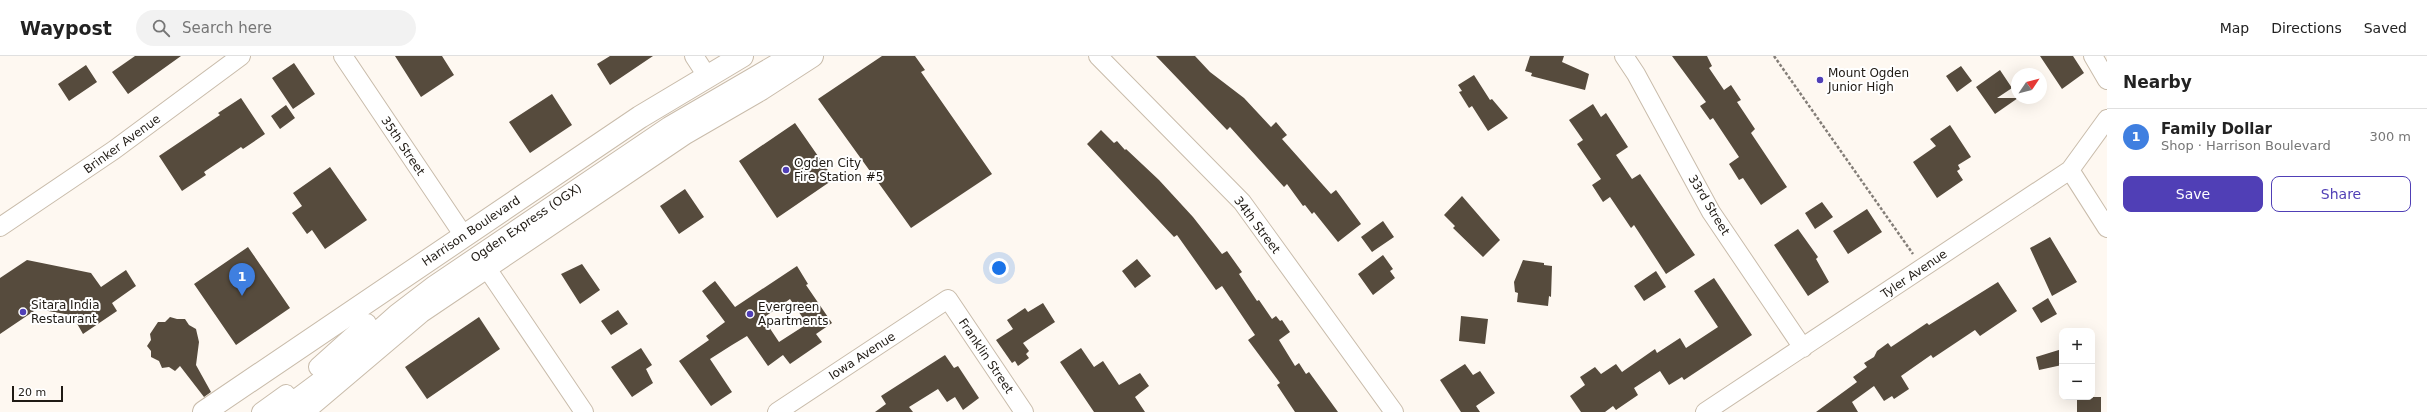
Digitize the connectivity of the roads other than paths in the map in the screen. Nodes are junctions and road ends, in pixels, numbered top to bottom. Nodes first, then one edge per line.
1 (241, 56) edge
2 (343, 56) edge
3 (694, 56) edge
4 (742, 56) edge
5 (767, 56) edge
6 (789, 56) edge
7 (812, 56) edge
8 (1098, 56) edge
9 (1624, 56) edge
10 (2093, 56) edge
11 (707, 76) junction
12 (2107, 80) edge
13 (2107, 119) edge
14 (2070, 170) junction
15 (0, 227) edge
16 (2107, 228) edge
17 (464, 236) junction
18 (486, 267) junction
19 (948, 299) joint
20 (1803, 348) junction
21 (204, 412) edge
22 (261, 412) edge
23 (278, 412) edge
24 (302, 412) edge
25 (584, 412) edge
26 (777, 412) edge
27 (1024, 412) edge
28 (1394, 412) edge
29 (1706, 412) edge

1 - 15 street, Brinker Avenue
2 - 17 street, 35th Street
3 - 11 street
4 - 11 main road, Harrison Boulevard
5 - 22 street, Ogden Express (OGX)
6 - 23 street, Ogden Express (OGX)
7 - 18 main road
8 - 28 street, 34th Street
9 - 20 street, 33rd Street
10 - 12 street
11 - 17 main road, Harrison Boulevard
13 - 14 street, Tyler Avenue
14 - 16 street
14 - 20 street, Tyler Avenue
17 - 21 main road, Harrison Boulevard
18 - 24 main road
18 - 25 street
19 - 26 street, Iowa Avenue
19 - 27 street, Franklin Street
20 - 29 street, Tyler Avenue

